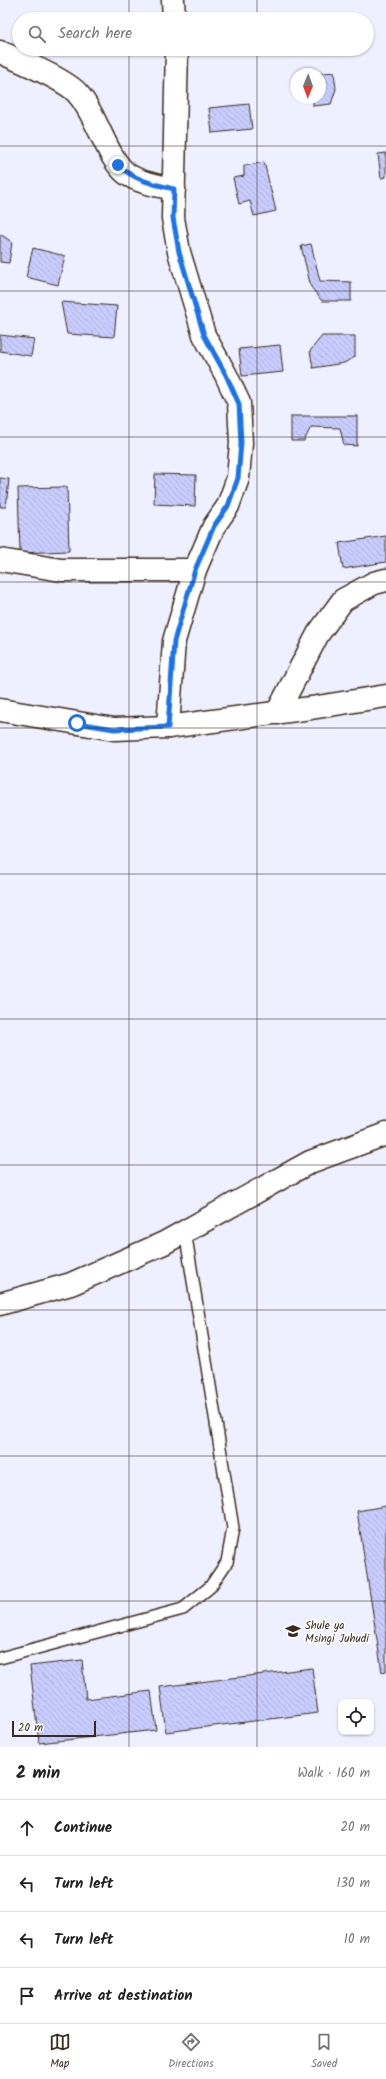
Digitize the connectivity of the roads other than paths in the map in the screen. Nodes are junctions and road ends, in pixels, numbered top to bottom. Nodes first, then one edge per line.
1 (173, 0) edge
2 (174, 12) edge
3 (0, 52) edge
4 (177, 56) edge
5 (174, 189) junction
6 (0, 560) edge
7 (195, 570) junction
8 (386, 580) edge
9 (386, 696) edge
10 (0, 710) edge
11 (276, 712) junction
12 (168, 727) junction
13 (385, 1139) edge
14 (185, 1231) junction
15 (0, 1304) edge
16 (0, 1658) edge

1 - 2 street
3 - 5 street
4 - 5 street
5 - 7 street
6 - 7 street
7 - 12 street
8 - 11 street
9 - 11 street
10 - 12 street
11 - 12 street
13 - 14 street
14 - 15 street
14 - 16 lane

